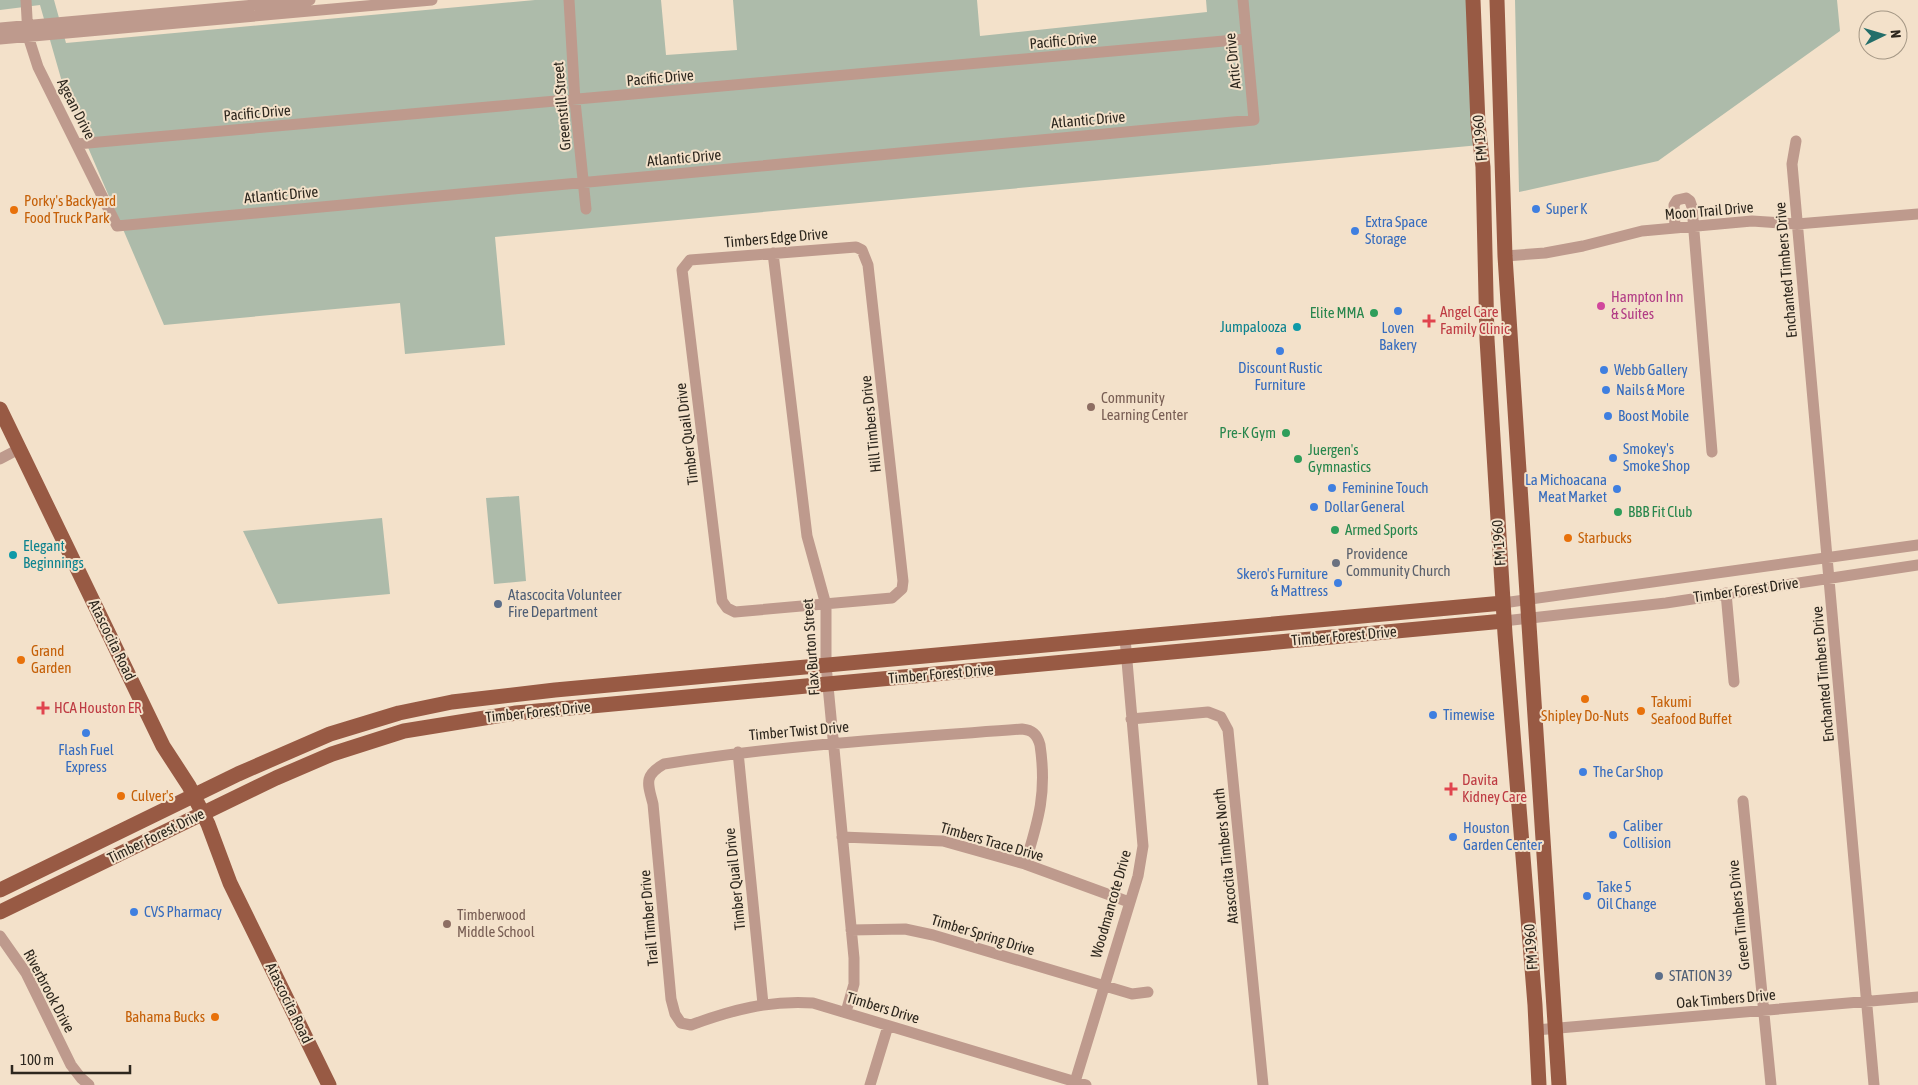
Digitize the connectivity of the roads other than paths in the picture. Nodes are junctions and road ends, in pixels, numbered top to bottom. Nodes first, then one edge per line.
1 (26, 0) edge
2 (310, 0) edge
3 (432, 0) edge
4 (569, 0) edge
5 (1243, 0) edge
6 (1474, 0) edge
7 (1497, 0) edge
8 (0, 28) edge
9 (28, 30) junction
10 (0, 39) edge
11 (1246, 39) junction
12 (575, 101) junction
13 (1254, 120) joint
14 (1796, 141) dead end
15 (77, 144) junction
16 (584, 183) junction
17 (586, 209) dead end
18 (1484, 214) junction
19 (1918, 214) edge
20 (1797, 224) junction
21 (117, 226) joint
22 (1694, 227) junction
23 (1676, 228) junction
24 (862, 250) joint
25 (1482, 250) junction
26 (773, 253) junction
27 (1505, 256) junction
28 (692, 260) joint
29 (1509, 302) junction
30 (0, 409) edge
31 (20, 449) junction
32 (1712, 452) dead end
33 (0, 459) edge
34 (1918, 545) edge
35 (1827, 557) junction
36 (1918, 565) edge
37 (1830, 578) junction
38 (1665, 582) junction
39 (1726, 593) junction
40 (1528, 600) junction
41 (1666, 602) junction
42 (1503, 603) junction
43 (826, 605) junction
44 (1363, 615) junction
45 (1529, 618) junction
46 (1504, 620) junction
47 (1285, 622) junction
48 (1365, 635) junction
49 (1125, 638) junction
50 (1287, 642) junction
51 (968, 652) junction
52 (1127, 657) junction
53 (826, 665) junction
54 (970, 671) junction
55 (1734, 682) dead end
56 (828, 684) junction
57 (1131, 719) junction
58 (834, 742) junction
59 (738, 752) junction
60 (194, 796) junction
61 (1743, 801) dead end
62 (202, 814) junction
63 (655, 820) joint
64 (842, 837) junction
65 (1025, 864) junction
66 (0, 890) edge
67 (1129, 902) junction
68 (0, 912) edge
69 (852, 930) junction
70 (0, 936) edge
71 (1103, 987) junction
72 (1148, 992) dead end
73 (1918, 997) edge
74 (1868, 1003) junction
75 (763, 1004) junction
76 (1764, 1010) junction
77 (846, 1012) junction
78 (674, 1013) joint
79 (888, 1026) junction
80 (1556, 1029) junction
81 (1536, 1030) junction
82 (1078, 1084) edge
83 (89, 1085) edge
84 (329, 1085) edge
85 (870, 1085) edge
86 (1262, 1085) edge
87 (1539, 1085) edge
88 (1559, 1085) edge
89 (1771, 1085) edge
90 (1874, 1085) edge

1 - 9 street, Agean Drive
2 - 9 street
3 - 9 street
4 - 12 street, Greenstill Street
5 - 11 street, Artic Drive
6 - 18 main road, FM 1960 / FM 1960
7 - 27 main road, FM 1960 / FM 1960
8 - 9 street
9 - 10 street
9 - 15 street, Agean Drive
11 - 12 street, Pacific Drive
11 - 13 street, Artic Drive
12 - 15 street, Pacific Drive
12 - 16 street, Greenstill Street
13 - 16 street, Atlantic Drive
14 - 20 street, Enchanted Timbers Drive
15 - 21 street, Agean Drive
16 - 17 street, Greenstill Street
16 - 21 street, Atlantic Drive
18 - 25 main road, FM 1960 / FM 1960
18 - 27 main road
19 - 20 street, Moon Trail Drive
20 - 22 street, Moon Trail Drive
20 - 35 street, Enchanted Timbers Drive
22 - 23 street, Moon Trail Drive
22 - 23 street
22 - 32 street
23 - 27 street, Moon Trail Drive
24 - 26 street, Timbers Edge Drive
24 - 43 street, Hill Timbers Drive
25 - 29 main road
25 - 42 main road, FM 1960 / FM 1960
26 - 28 street, Timbers Edge Drive
26 - 43 street, Flax Burton Street
27 - 29 main road, FM 1960 / FM 1960
28 - 43 street, Timber Quail Drive
29 - 40 main road, FM 1960 / FM 1960
30 - 31 main road, Atascocita Road
31 - 33 street
31 - 60 main road, Atascocita Road
34 - 35 street, Timber Forest Drive
35 - 37 street, Enchanted Timbers Drive
35 - 38 street, Timber Forest Drive
36 - 37 street, Timber Forest Drive
37 - 39 street, Timber Forest Drive
37 - 74 street, Enchanted Timbers Drive
38 - 40 street, Timber Forest Drive
38 - 41 street
39 - 41 street, Timber Forest Drive
39 - 55 street
40 - 42 street, Timber Forest Drive
40 - 45 main road, FM 1960 / FM 1960
41 - 45 street, Timber Forest Drive
42 - 44 main road, Timber Forest Drive
42 - 46 main road, FM 1960 / FM 1960
43 - 53 street, Flax Burton Street
44 - 47 main road, Timber Forest Drive
44 - 48 main road
45 - 46 street, Timber Forest Drive
45 - 80 main road, FM 1960 / FM 1960
46 - 48 main road, Timber Forest Drive
46 - 81 main road, FM 1960 / FM 1960
47 - 49 main road, Timber Forest Drive
47 - 50 main road
48 - 50 main road, Timber Forest Drive
49 - 51 main road, Timber Forest Drive
49 - 52 street, Woodmancote Drive
50 - 52 main road, Timber Forest Drive
51 - 53 main road, Timber Forest Drive
51 - 54 main road
52 - 54 main road, Timber Forest Drive
52 - 57 street, Woodmancote Drive
53 - 56 street, Flax Burton Street
53 - 60 main road, Timber Forest Drive
54 - 56 main road, Timber Forest Drive
56 - 58 street, Flax Burton Street
56 - 62 main road, Timber Forest Drive
57 - 67 street, Woodmancote Drive
57 - 86 street, Atascocita Timbers North
58 - 59 street, Timber Twist Drive
58 - 64 street, Flax Burton Street
58 - 65 street, Timber Twist Drive
59 - 63 street, Timber Twist Drive
59 - 75 street, Timber Quail Drive
60 - 62 main road, Atascocita Road
60 - 66 main road, Timber Forest Drive
61 - 76 street, Green Timbers Drive
62 - 68 main road, Timber Forest Drive
62 - 84 main road, Atascocita Road
63 - 78 street, Trail Timber Drive
64 - 65 street, Timbers Trace Drive
64 - 69 street, Flax Burton Street
65 - 67 street, Timbers Trace Drive
67 - 71 street, Woodmancote Drive
69 - 71 street, Timber Spring Drive
69 - 77 street, Flax Burton Street
70 - 83 street, Riverbrook Drive
71 - 72 street, Timber Spring Drive
71 - 82 street, Woodmancote Drive
73 - 74 street, Oak Timbers Drive
74 - 76 street, Oak Timbers Drive
74 - 90 street, Enchanted Timbers Drive
75 - 77 street, Timbers Drive
75 - 78 street, Timbers Drive
76 - 80 street, Oak Timbers Drive
76 - 89 street, Green Timbers Drive
77 - 79 street, Timbers Drive
79 - 82 street, Timbers Drive
79 - 85 street
80 - 81 street, Oak Timbers Drive
80 - 88 main road, FM 1960 / FM 1960
81 - 87 main road, FM 1960 / FM 1960

